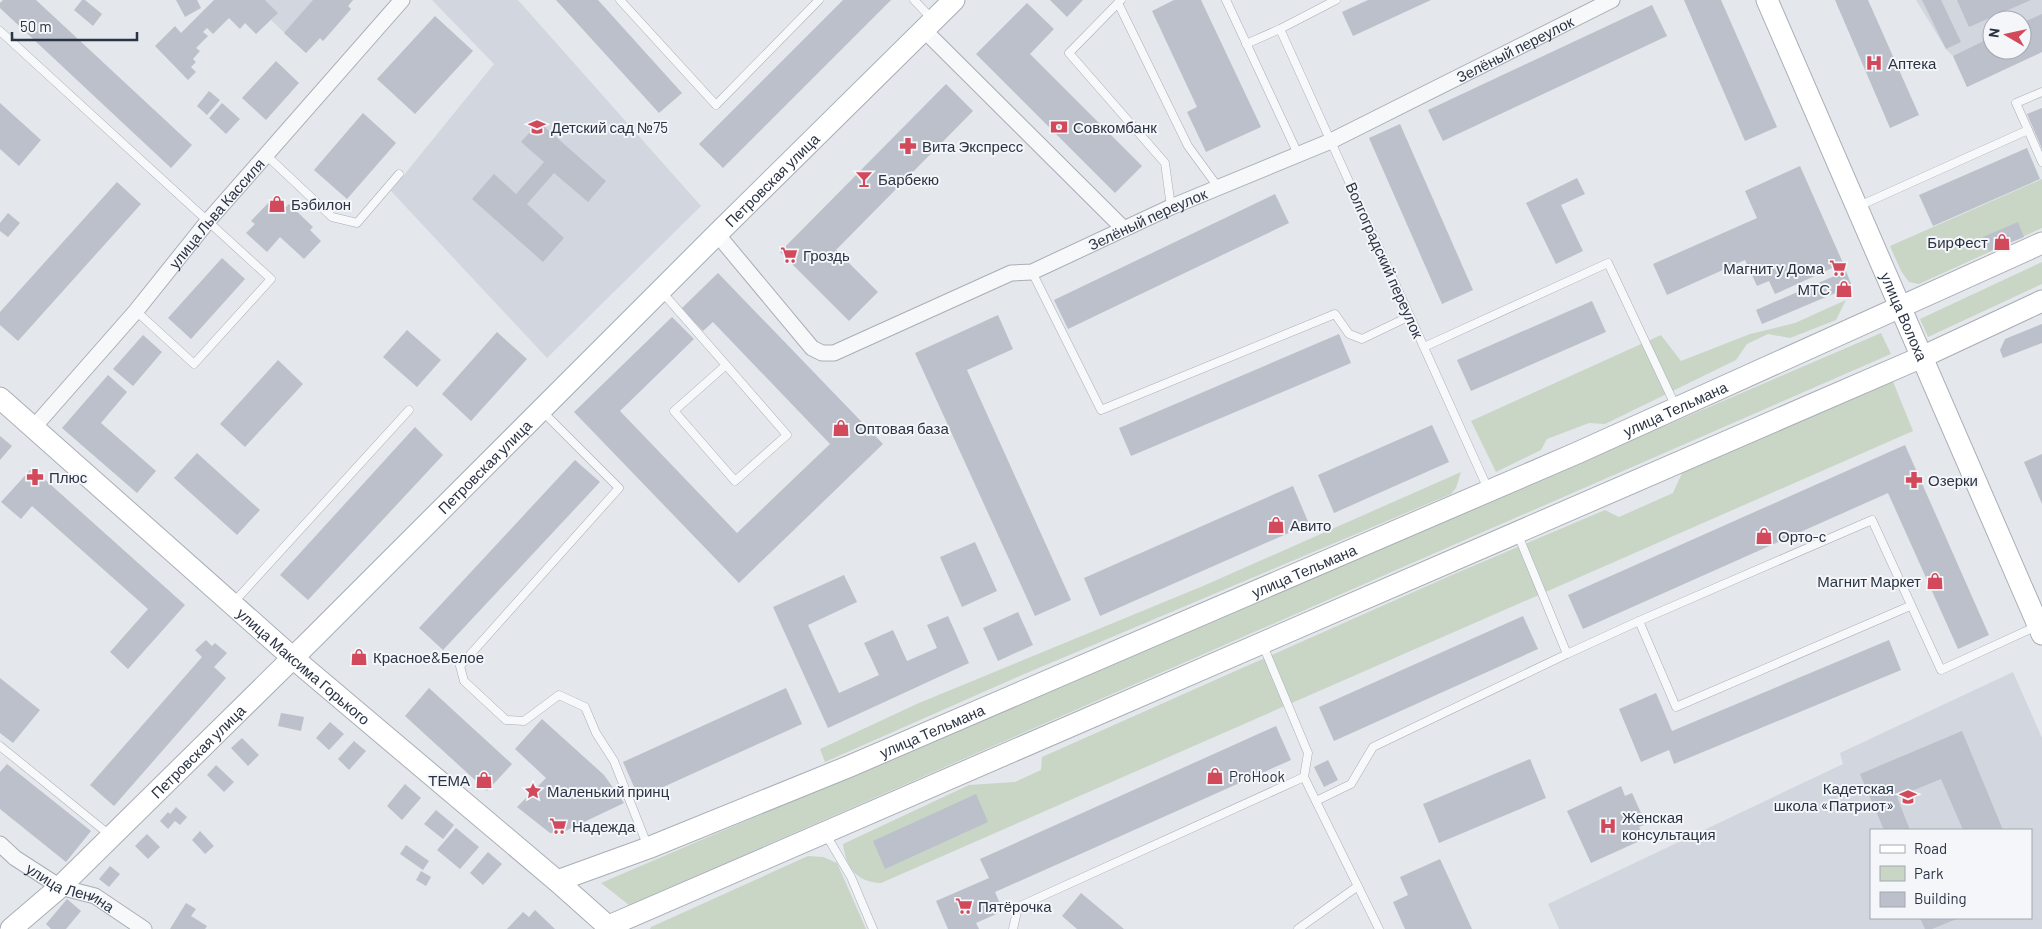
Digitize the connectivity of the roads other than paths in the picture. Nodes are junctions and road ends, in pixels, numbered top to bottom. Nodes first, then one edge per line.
1 (402, 0) edge
2 (620, 0) edge
3 (819, 0) edge
4 (914, 0) edge
5 (954, 0) edge
6 (1226, 0) edge
7 (1336, 0) edge
8 (1612, 0) edge
9 (1767, 0) edge
10 (1120, 2) edge
11 (929, 25) junction
12 (1280, 29) junction
13 (0, 30) edge
14 (1246, 44) junction
15 (2042, 92) edge
16 (2028, 130) junction
17 (1331, 141) junction
18 (1298, 154) junction
19 (266, 155) junction
20 (2042, 162) edge
21 (399, 174) dead end
22 (1218, 187) junction
23 (1170, 207) junction
24 (1857, 207) junction
25 (208, 221) junction
26 (1124, 229) junction
27 (717, 234) junction
28 (2042, 243) edge
29 (1032, 272) junction
30 (661, 290) junction
31 (2042, 301) edge
32 (1901, 308) junction
33 (136, 311) junction
34 (1410, 316) junction
35 (1424, 347) junction
36 (1922, 357) junction
37 (726, 365) junction
38 (0, 398) edge
39 (1677, 409) junction
40 (409, 410) dead end
41 (542, 411) junction
42 (34, 428) junction
43 (1489, 491) junction
44 (1517, 533) junction
45 (232, 604) junction
46 (1910, 606) junction
47 (2039, 619) edge
48 (1640, 620) junction
49 (1262, 643) junction
50 (1567, 654) junction
51 (293, 658) junction
52 (0, 746) edge
53 (1304, 777) junction
54 (1316, 801) junction
55 (825, 833) junction
56 (112, 836) junction
57 (0, 844) edge
58 (648, 848) junction
59 (557, 881) junction
60 (1358, 886) junction
61 (60, 887) junction
62 (610, 928) edge
63 (11, 929) edge
64 (144, 929) edge
65 (873, 929) edge
66 (1013, 929) edge
67 (1298, 929) edge
68 (1379, 929) edge

1 - 19 street, улица Льва Кассиля
2 - 3 lane
4 - 11 lane
5 - 11 main road, Петровская улица
6 - 14 lane
7 - 12 lane
8 - 17 street, Зелёный переулок
9 - 24 main road, улица Волоха
10 - 22 lane
10 - 23 lane
11 - 26 street
11 - 27 main road, Петровская улица
12 - 14 lane
12 - 17 lane, Волгоградский переулок
13 - 25 lane
14 - 18 lane
15 - 16 lane
16 - 20 lane
16 - 24 lane
17 - 18 street, Зелёный переулок
17 - 34 lane, Волгоградский переулок
18 - 22 street, Зелёный переулок
19 - 21 lane
19 - 25 street, улица Льва Кассиля
22 - 23 street, Зелёный переулок
23 - 26 street, Зелёный переулок
24 - 32 main road, улица Волоха
25 - 33 street, улица Льва Кассиля
25 - 33 lane
26 - 29 street, Зелёный переулок
27 - 29 street, Зелёный переулок
27 - 30 main road, Петровская улица
28 - 32 main road, улица Тельмана
29 - 34 lane
30 - 37 lane
30 - 41 main road, Петровская улица
31 - 36 main road
32 - 36 main road, улица Волоха
32 - 39 main road, улица Тельмана
33 - 42 street, улица Льва Кассиля
34 - 35 lane, Волгоградский переулок
35 - 39 lane
35 - 43 lane, Волгоградский переулок
36 - 44 main road
36 - 47 main road, улица Волоха
37 - 37 lane
38 - 42 main road, улица Максима Горького
39 - 43 main road, улица Тельмана
40 - 45 lane
41 - 51 main road, Петровская улица
41 - 58 lane
42 - 45 main road, улица Максима Горького
43 - 58 main road, улица Тельмана
44 - 49 main road
44 - 50 lane
45 - 51 main road, улица Максима Горького
46 - 47 lane
46 - 48 lane
46 - 48 lane
48 - 50 lane
49 - 53 lane
49 - 55 main road
50 - 54 lane
51 - 56 main road, Петровская улица
51 - 59 main road, улица Максима Горького
52 - 56 lane
53 - 54 lane
53 - 66 lane
54 - 60 lane
55 - 62 main road
55 - 65 lane
56 - 61 main road, Петровская улица
57 - 61 street, улица Ленина
58 - 59 main road, улица Тельмана
59 - 62 main road, улица Максима Горького
60 - 67 lane
60 - 68 lane
61 - 63 main road, Петровская улица
61 - 64 street, улица Ленина

